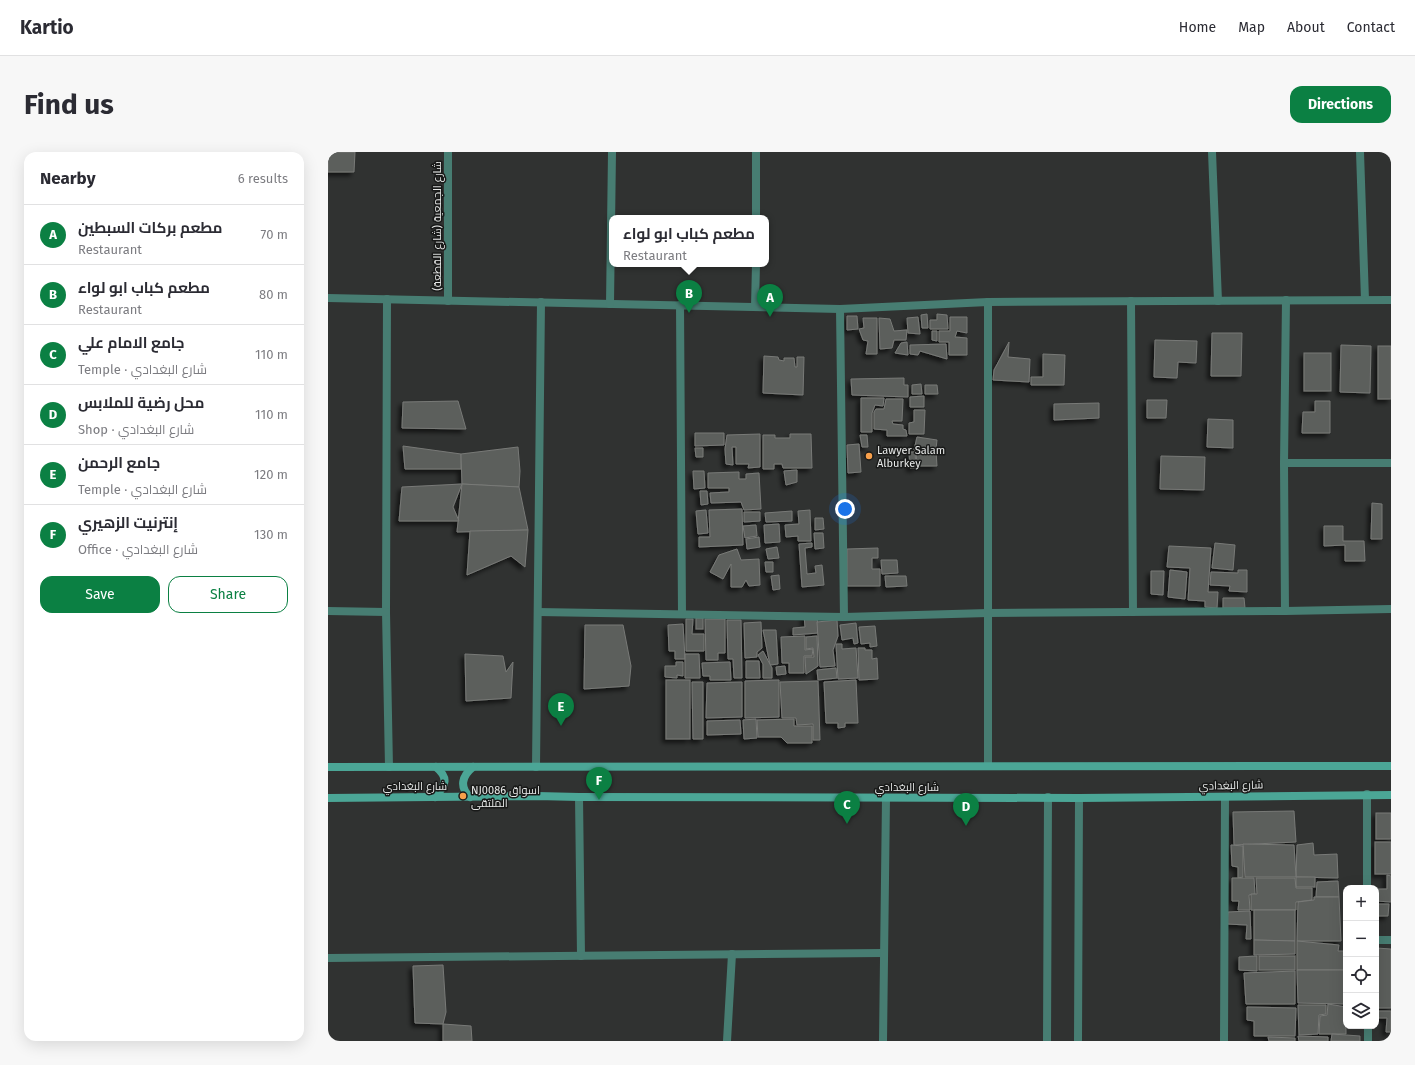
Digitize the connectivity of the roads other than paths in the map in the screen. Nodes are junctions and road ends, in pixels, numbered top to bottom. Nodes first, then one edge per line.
1 (448, 152) edge
2 (612, 152) edge
3 (756, 152) edge
4 (1212, 152) edge
5 (1360, 152) edge
6 (611, 215) edge
7 (756, 215) edge
8 (610, 267) edge
9 (756, 267) edge
10 (328, 298) edge
11 (387, 299) junction
12 (1286, 300) junction
13 (1365, 300) junction
14 (1391, 300) edge
15 (448, 301) junction
16 (1131, 301) junction
17 (1218, 301) junction
18 (541, 302) junction
19 (988, 302) junction
20 (610, 304) junction
21 (680, 305) junction
22 (756, 307) junction
23 (840, 309) junction
24 (1284, 463) junction
25 (1391, 463) edge
26 (1391, 609) edge
27 (328, 611) edge
28 (1285, 611) junction
29 (386, 612) junction
30 (538, 612) junction
31 (1133, 612) junction
32 (988, 613) junction
33 (682, 614) junction
34 (844, 617) junction
35 (988, 766) junction
36 (1391, 766) edge
37 (389, 767) junction
38 (436, 767) junction
39 (473, 767) junction
40 (536, 767) junction
41 (328, 768) edge
42 (1367, 794) junction
43 (1391, 795) edge
44 (435, 797) junction
45 (470, 797) junction
46 (579, 797) junction
47 (1048, 797) junction
48 (1225, 797) junction
49 (328, 798) edge
50 (886, 798) junction
51 (1079, 798) junction
52 (1367, 885) edge
53 (1379, 940) edge
54 (1391, 940) edge
55 (883, 953) junction
56 (732, 954) junction
57 (581, 956) junction
58 (328, 958) edge
59 (1368, 1029) edge
60 (727, 1041) edge
61 (883, 1041) edge
62 (1047, 1041) edge
63 (1078, 1041) edge
64 (1224, 1041) edge
65 (1368, 1041) edge

1 - 15 street, شارع الجمعية (شارع القطعة)
2 - 6 street
3 - 7 street
4 - 17 street
5 - 13 street
8 - 20 street
9 - 22 street
10 - 11 street
11 - 15 street
11 - 29 street
12 - 13 street
12 - 17 street
12 - 24 street
13 - 14 street
15 - 18 street
16 - 17 street
16 - 19 street
16 - 31 street
18 - 20 street
18 - 30 street
19 - 23 street
19 - 32 street
20 - 21 street
21 - 22 street
21 - 33 street
22 - 23 street
23 - 34 street
24 - 25 street
24 - 28 street
26 - 28 street
27 - 29 street
28 - 31 street
29 - 37 street
30 - 33 street
30 - 40 street
31 - 32 street
32 - 34 street
32 - 35 street
33 - 34 street
35 - 36 street, شارع البغدادي
35 - 40 street, شارع البغدادي
37 - 38 street, شارع البغدادي
37 - 41 street, شارع البغدادي
38 - 39 street, شارع البغدادي
38 - 44 street
39 - 40 street, شارع البغدادي
39 - 45 street
42 - 43 street, شارع البغدادي
42 - 48 street, شارع البغدادي
42 - 52 street
44 - 45 street, شارع البغدادي
44 - 49 street, شارع البغدادي
45 - 46 street, شارع البغدادي
46 - 50 street, شارع البغدادي
46 - 57 street
47 - 50 street, شارع البغدادي
47 - 51 street, شارع البغدادي
47 - 62 street
48 - 51 street, شارع البغدادي
48 - 64 street
50 - 55 street
51 - 63 street
53 - 54 street
55 - 56 street
55 - 61 street
56 - 57 street
56 - 60 street
57 - 58 street
59 - 65 street

